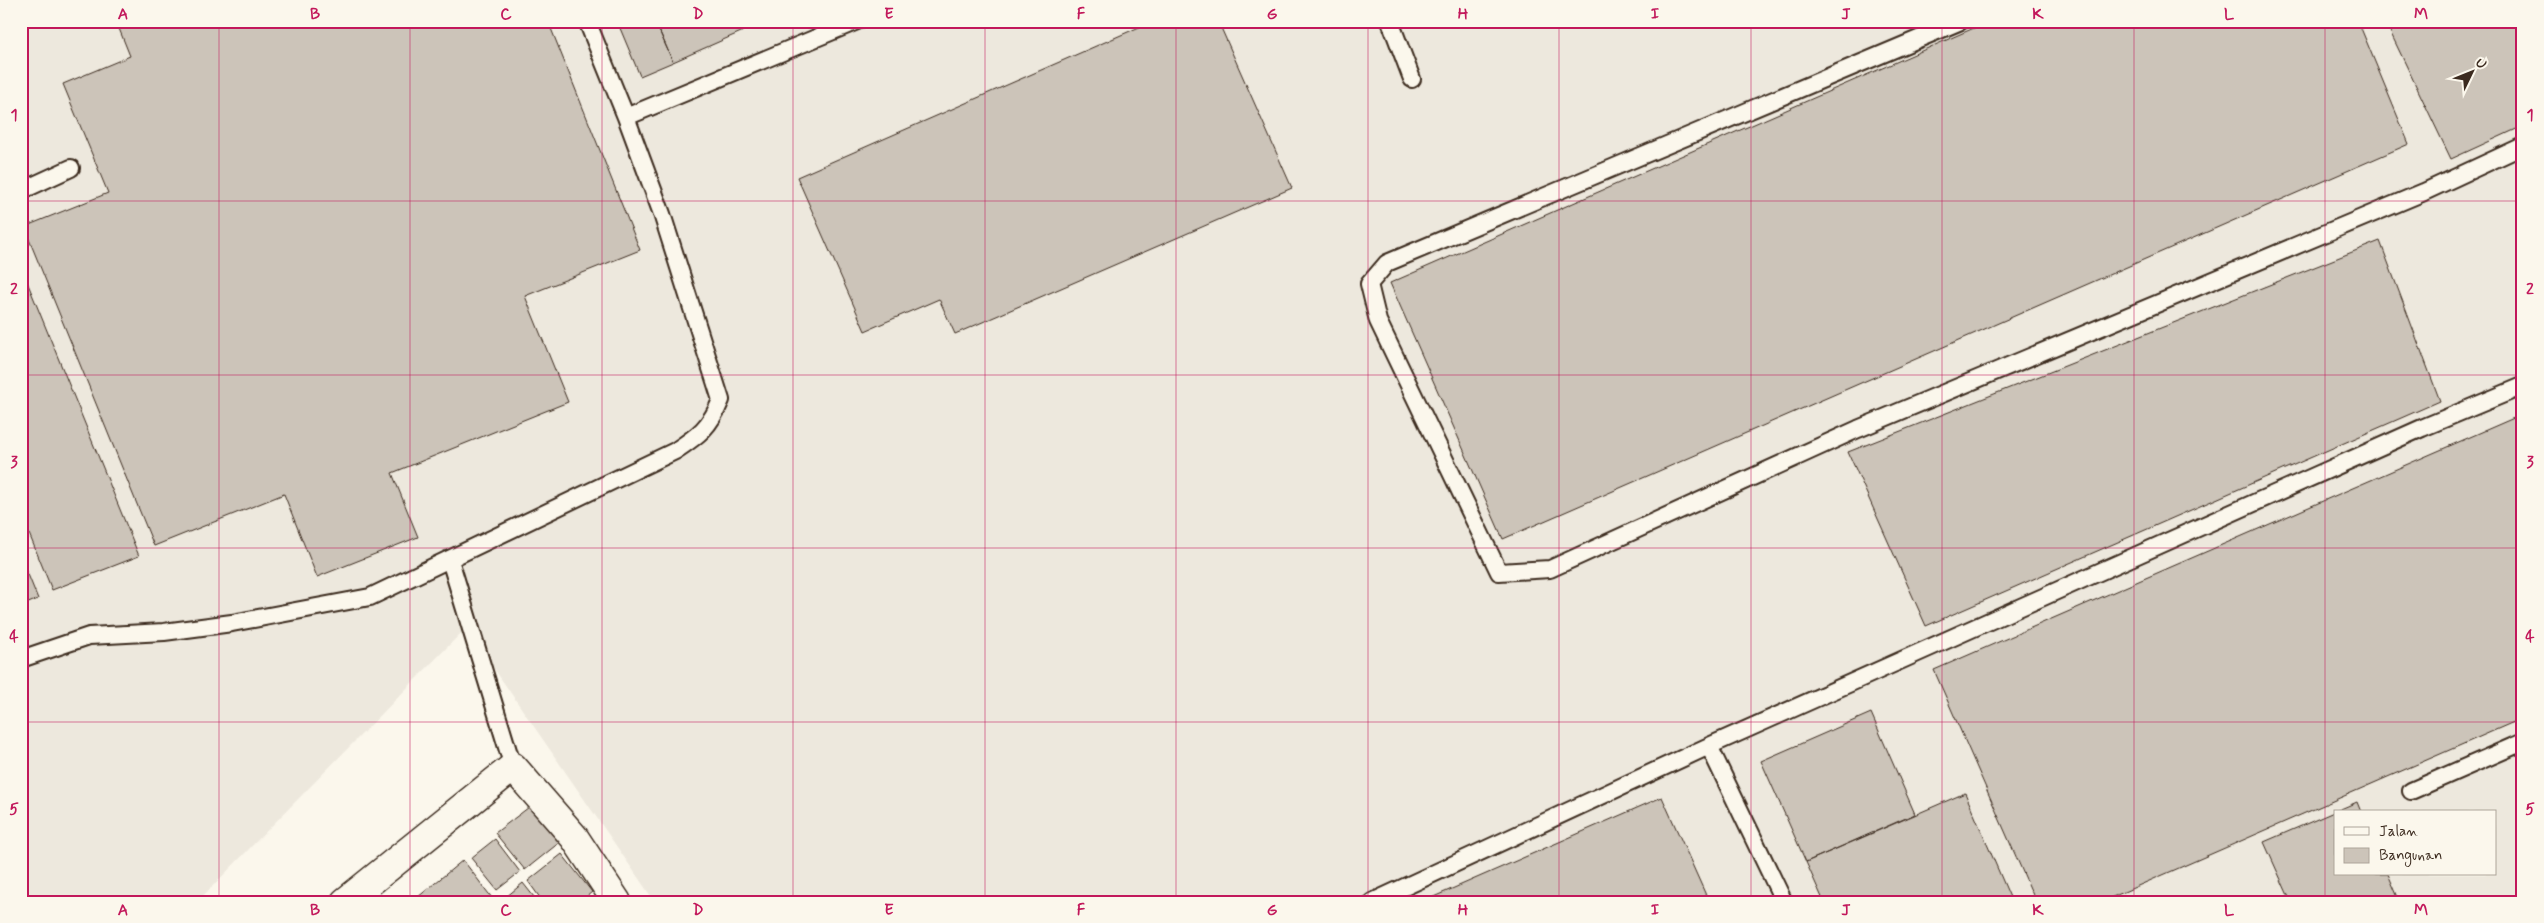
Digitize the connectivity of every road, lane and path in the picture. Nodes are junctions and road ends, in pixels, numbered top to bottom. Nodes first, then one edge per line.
1 (587, 21) edge
2 (857, 21) edge
3 (1390, 21) edge
4 (1960, 21) edge
5 (1412, 79) dead end
6 (626, 117) junction
7 (2523, 146) edge
8 (71, 168) dead end
9 (21, 191) edge
10 (2523, 386) edge
11 (450, 560) junction
12 (21, 659) edge
13 (2523, 742) edge
14 (1709, 746) junction
15 (513, 767) junction
16 (2411, 791) dead end
17 (345, 902) edge
18 (617, 902) edge
19 (1372, 902) edge
20 (1784, 902) edge

1 - 6 lane
2 - 6 lane
3 - 5 lane
4 - 7 lane
6 - 11 lane
8 - 9 lane
10 - 14 lane
11 - 12 lane
11 - 15 lane
13 - 16 lane
14 - 19 lane
14 - 20 lane
15 - 17 street
15 - 18 street

